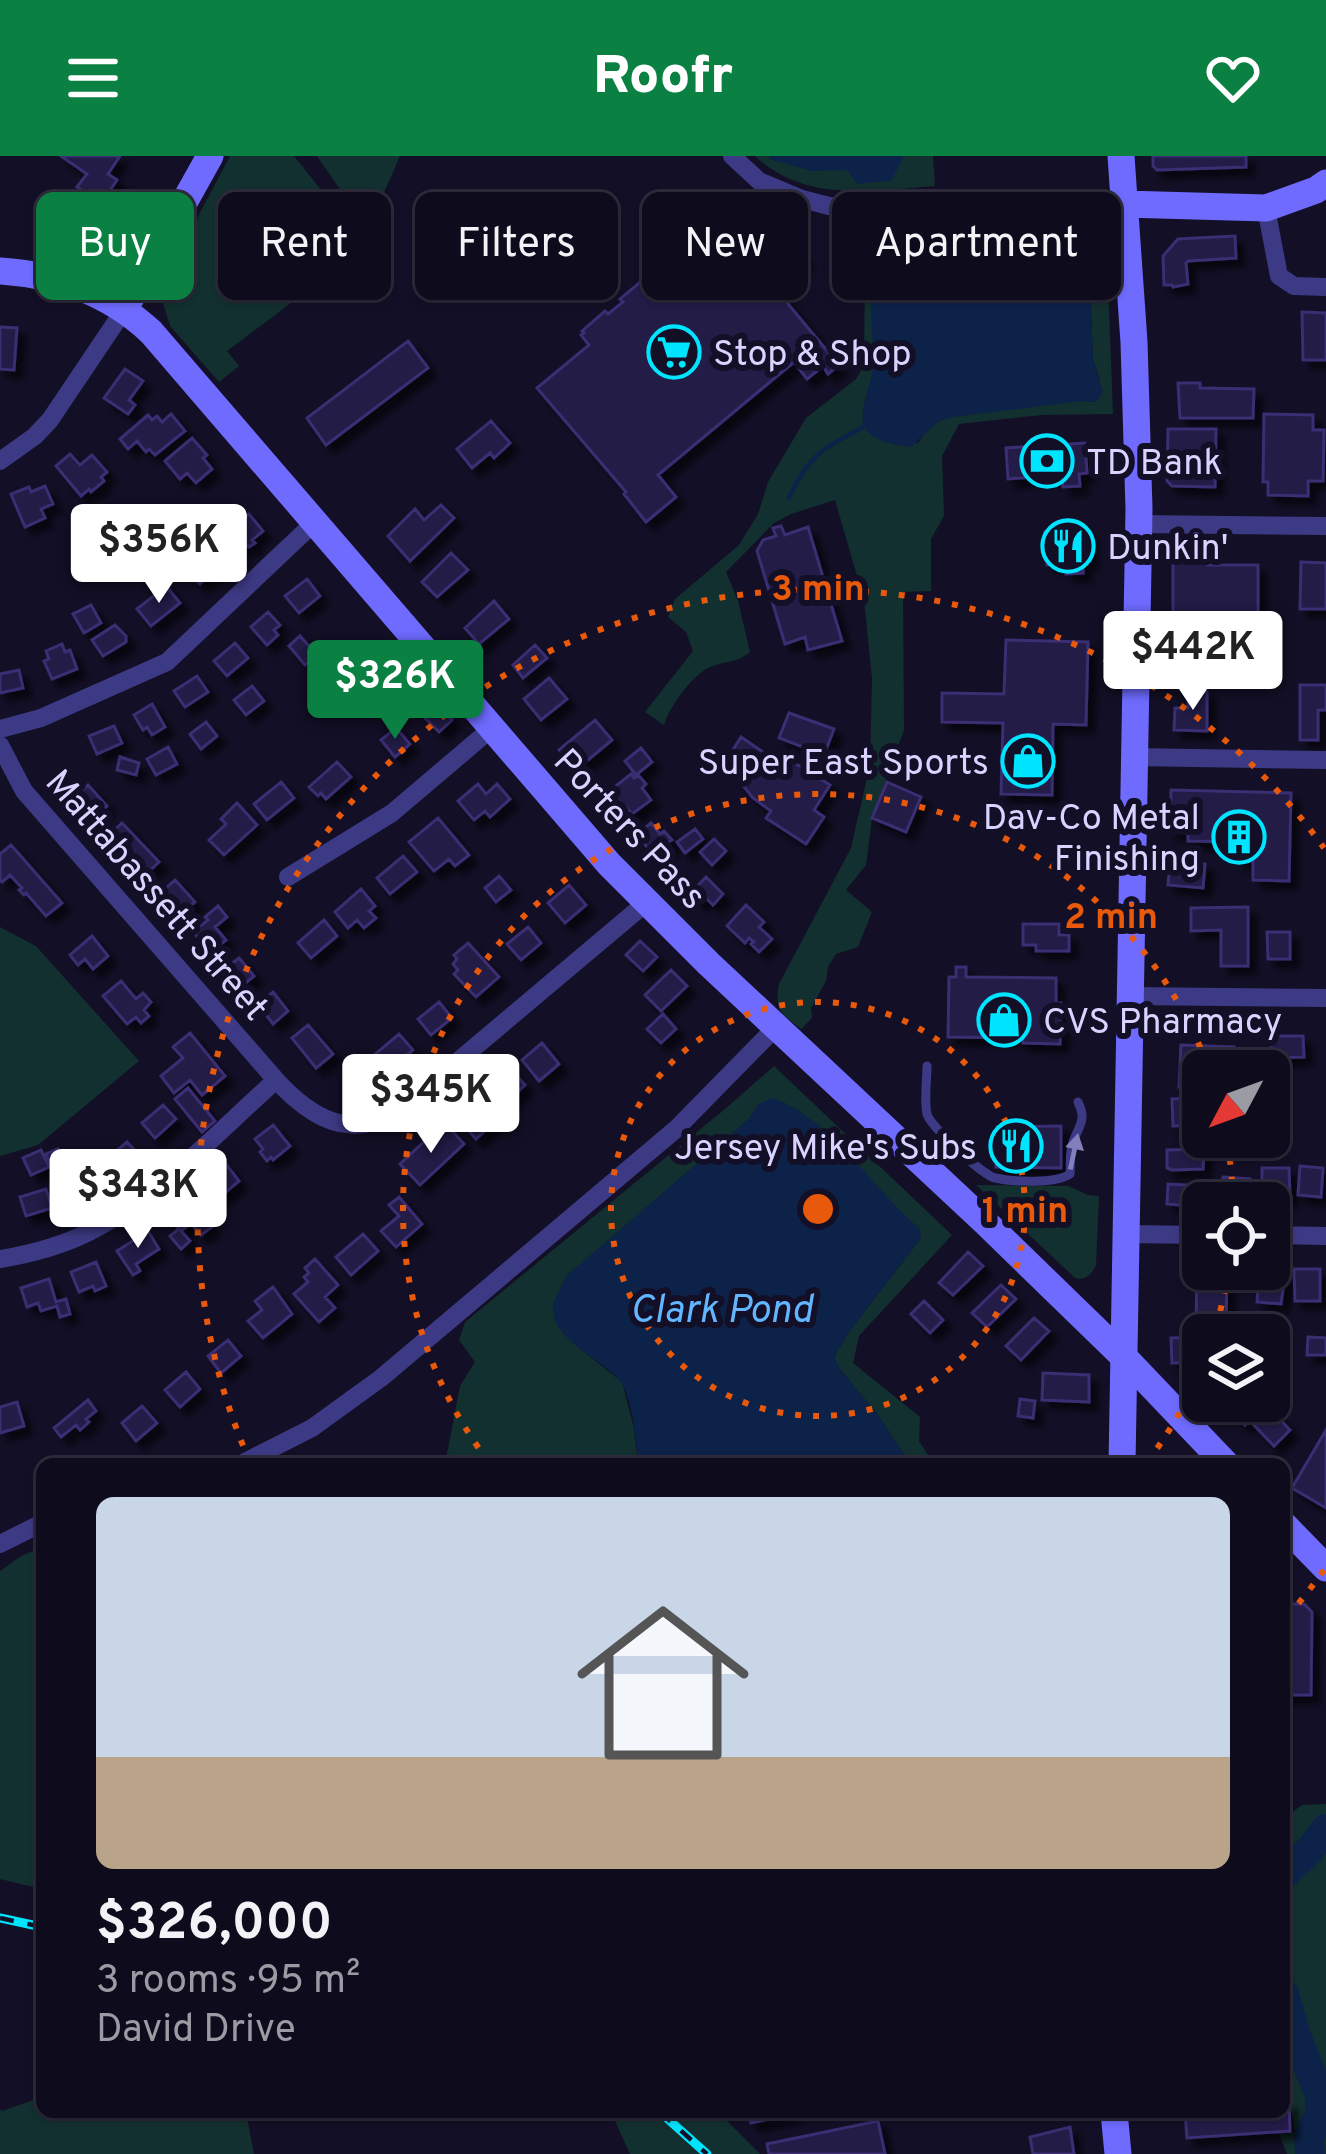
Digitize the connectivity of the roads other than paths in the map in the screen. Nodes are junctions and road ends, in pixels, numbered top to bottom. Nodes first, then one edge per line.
1 (210, 156) edge
2 (732, 156) edge
3 (1121, 156) edge
4 (1326, 183) edge
5 (1124, 204) junction
6 (1266, 208) junction
7 (0, 272) edge
8 (1326, 286) edge
9 (124, 310) junction
10 (0, 461) edge
11 (315, 522) junction
12 (1139, 524) junction
13 (1326, 526) edge
14 (492, 728) junction
15 (0, 729) edge
16 (0, 745) edge
17 (1133, 757) junction
18 (1326, 760) edge
19 (288, 878) dead end
20 (647, 902) junction
21 (1128, 996) junction
22 (1326, 998) edge
23 (776, 1027) junction
24 (927, 1066) dead end
25 (276, 1080) junction
26 (1078, 1102) dead end
27 (1125, 1234) junction
28 (1182, 1235) edge
29 (1290, 1235) edge
30 (1326, 1236) edge
31 (0, 1259) edge
32 (1124, 1357) junction
33 (253, 1458) edge
34 (1122, 1458) edge
35 (1220, 1458) edge
36 (36, 1526) edge
37 (1290, 1531) edge
38 (0, 1544) edge
39 (1326, 1568) edge
40 (1115, 2118) edge
41 (1118, 2154) edge

1 - 9 street
2 - 5 street
3 - 5 street
4 - 6 street
5 - 6 street
5 - 12 street
6 - 8 street
7 - 9 street, Porters Pass
9 - 10 street
9 - 11 street, Porters Pass
11 - 14 street, Porters Pass
11 - 15 street
12 - 13 street
12 - 17 street
14 - 19 street
14 - 20 street, Porters Pass
16 - 25 street, Mattabassett Street
17 - 18 street
17 - 21 street
20 - 23 street, Porters Pass
20 - 25 street, Mattabassett Street
21 - 22 street
21 - 27 street
23 - 32 street, Porters Pass
23 - 33 street
24 -> 26 lane
25 - 31 street
27 - 28 street
27 - 32 street
29 - 30 street
32 - 34 street
32 - 35 street, Porters Pass
36 - 38 street
37 - 39 street
40 - 41 street

